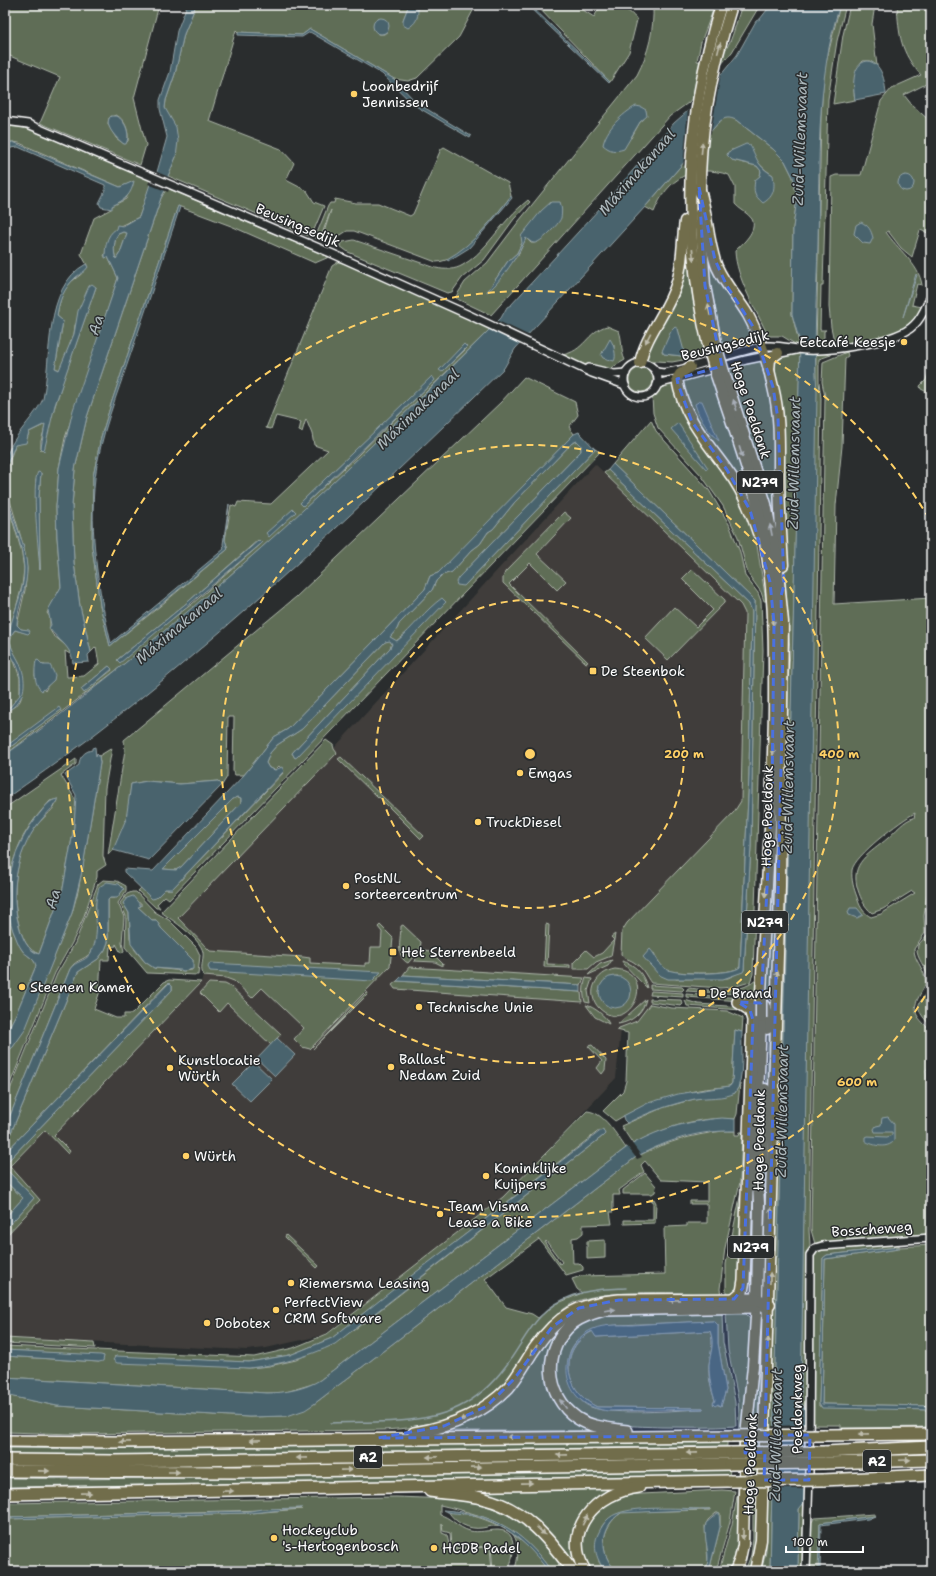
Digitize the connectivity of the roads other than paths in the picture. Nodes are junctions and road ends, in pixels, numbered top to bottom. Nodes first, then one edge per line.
1 (721, 5) edge
2 (732, 5) edge
3 (5, 121) edge
4 (700, 187) junction
5 (689, 202) junction
6 (931, 296) edge
7 (713, 349) junction
8 (798, 349) junction
9 (762, 351) junction
10 (778, 353) junction
11 (640, 363) junction
12 (577, 366) junction
13 (690, 368) junction
14 (656, 372) junction
15 (626, 373) junction
16 (769, 373) junction
17 (720, 374) junction
18 (677, 379) junction
19 (625, 385) junction
20 (658, 386) junction
21 (770, 582) junction
22 (781, 596) junction
23 (738, 999) junction
24 (776, 1015) junction
25 (756, 1153) junction
26 (759, 1203) junction
27 (931, 1238) edge
28 (815, 1248) joint
29 (739, 1299) junction
30 (757, 1303) junction
31 (769, 1304) junction
32 (931, 1434) edge
33 (664, 1437) junction
34 (378, 1438) junction
35 (5, 1441) edge
36 (931, 1447) edge
37 (824, 1457) junction
38 (730, 1458) junction
39 (5, 1460) edge
40 (931, 1460) edge
41 (5, 1471) edge
42 (931, 1475) edge
43 (689, 1481) junction
44 (404, 1488) junction
45 (5, 1494) edge
46 (572, 1571) edge
47 (585, 1571) edge
48 (735, 1571) edge
49 (755, 1571) edge
50 (806, 1571) edge

1 - 5 highway, Hoge Poeldonk / N279
4 -> 2 highway, Hoge Poeldonk / N279
3 - 12 street, Beusingsedijk
7 -> 4 highway, Hoge Poeldonk / N279
4 - 9 highway, N279
5 -> 7 highway, Hoge Poeldonk / N279
5 -> 11 highway, N279
6 - 8 street
7 - 17 highway, Hoge Poeldonk / N279, bridge
8 - 9 street, Beusingsedijk
8 - 10 street, Beusingsedijk
9 - 10 street, Beusingsedijk
9 - 13 street, Beusingsedijk
9 - 16 highway, N279
9 - 18 street, Beusingsedijk
10 - 16 highway
11 - 14 street
11 - 15 street
12 - 15 street, Beusingsedijk
12 - 19 street, Beusingsedijk
13 - 14 street, Beusingsedijk
13 - 18 highway
14 - 20 street
15 - 19 street
16 - 22 highway, N279
17 -> 21 highway, Hoge Poeldonk / N279
22 -> 17 highway, Hoge Poeldonk / N279
18 - 20 street, Beusingsedijk
18 - 21 highway, N279
19 - 20 street
21 -> 25 highway, Hoge Poeldonk / N279, bridge
24 -> 22 highway, Hoge Poeldonk / N279
23 - 24 highway
23 - 26 highway, N279
23 - 29 highway, N279
31 -> 24 highway, Hoge Poeldonk / N279
25 - 26 highway, Hoge Poeldonk / N279
25 - 29 highway, N279
26 - 30 highway, Hoge Poeldonk / N279
27 - 28 street, Bosscheweg
28 - 50 street, Poeldonkweg
29 - 30 highway, A2
29 -> 34 highway, A2
30 - 31 highway, A2
33 -> 30 highway, A2
30 -> 48 highway, Hoge Poeldonk / N279
49 -> 31 highway, Hoge Poeldonk / N279
32 -> 33 highway, A2, bridge
33 -> 34 highway, A2
34 -> 35 highway, A2
36 - 37 highway, A2
37 - 38 highway, A2, bridge
37 -> 40 highway, A2
38 -> 39 highway, A2
41 -> 38 highway, A2
42 - 43 highway, A2, bridge
44 -> 43 highway, A2
47 -> 43 highway, A2
45 -> 44 highway, A2
44 -> 46 highway, A2

